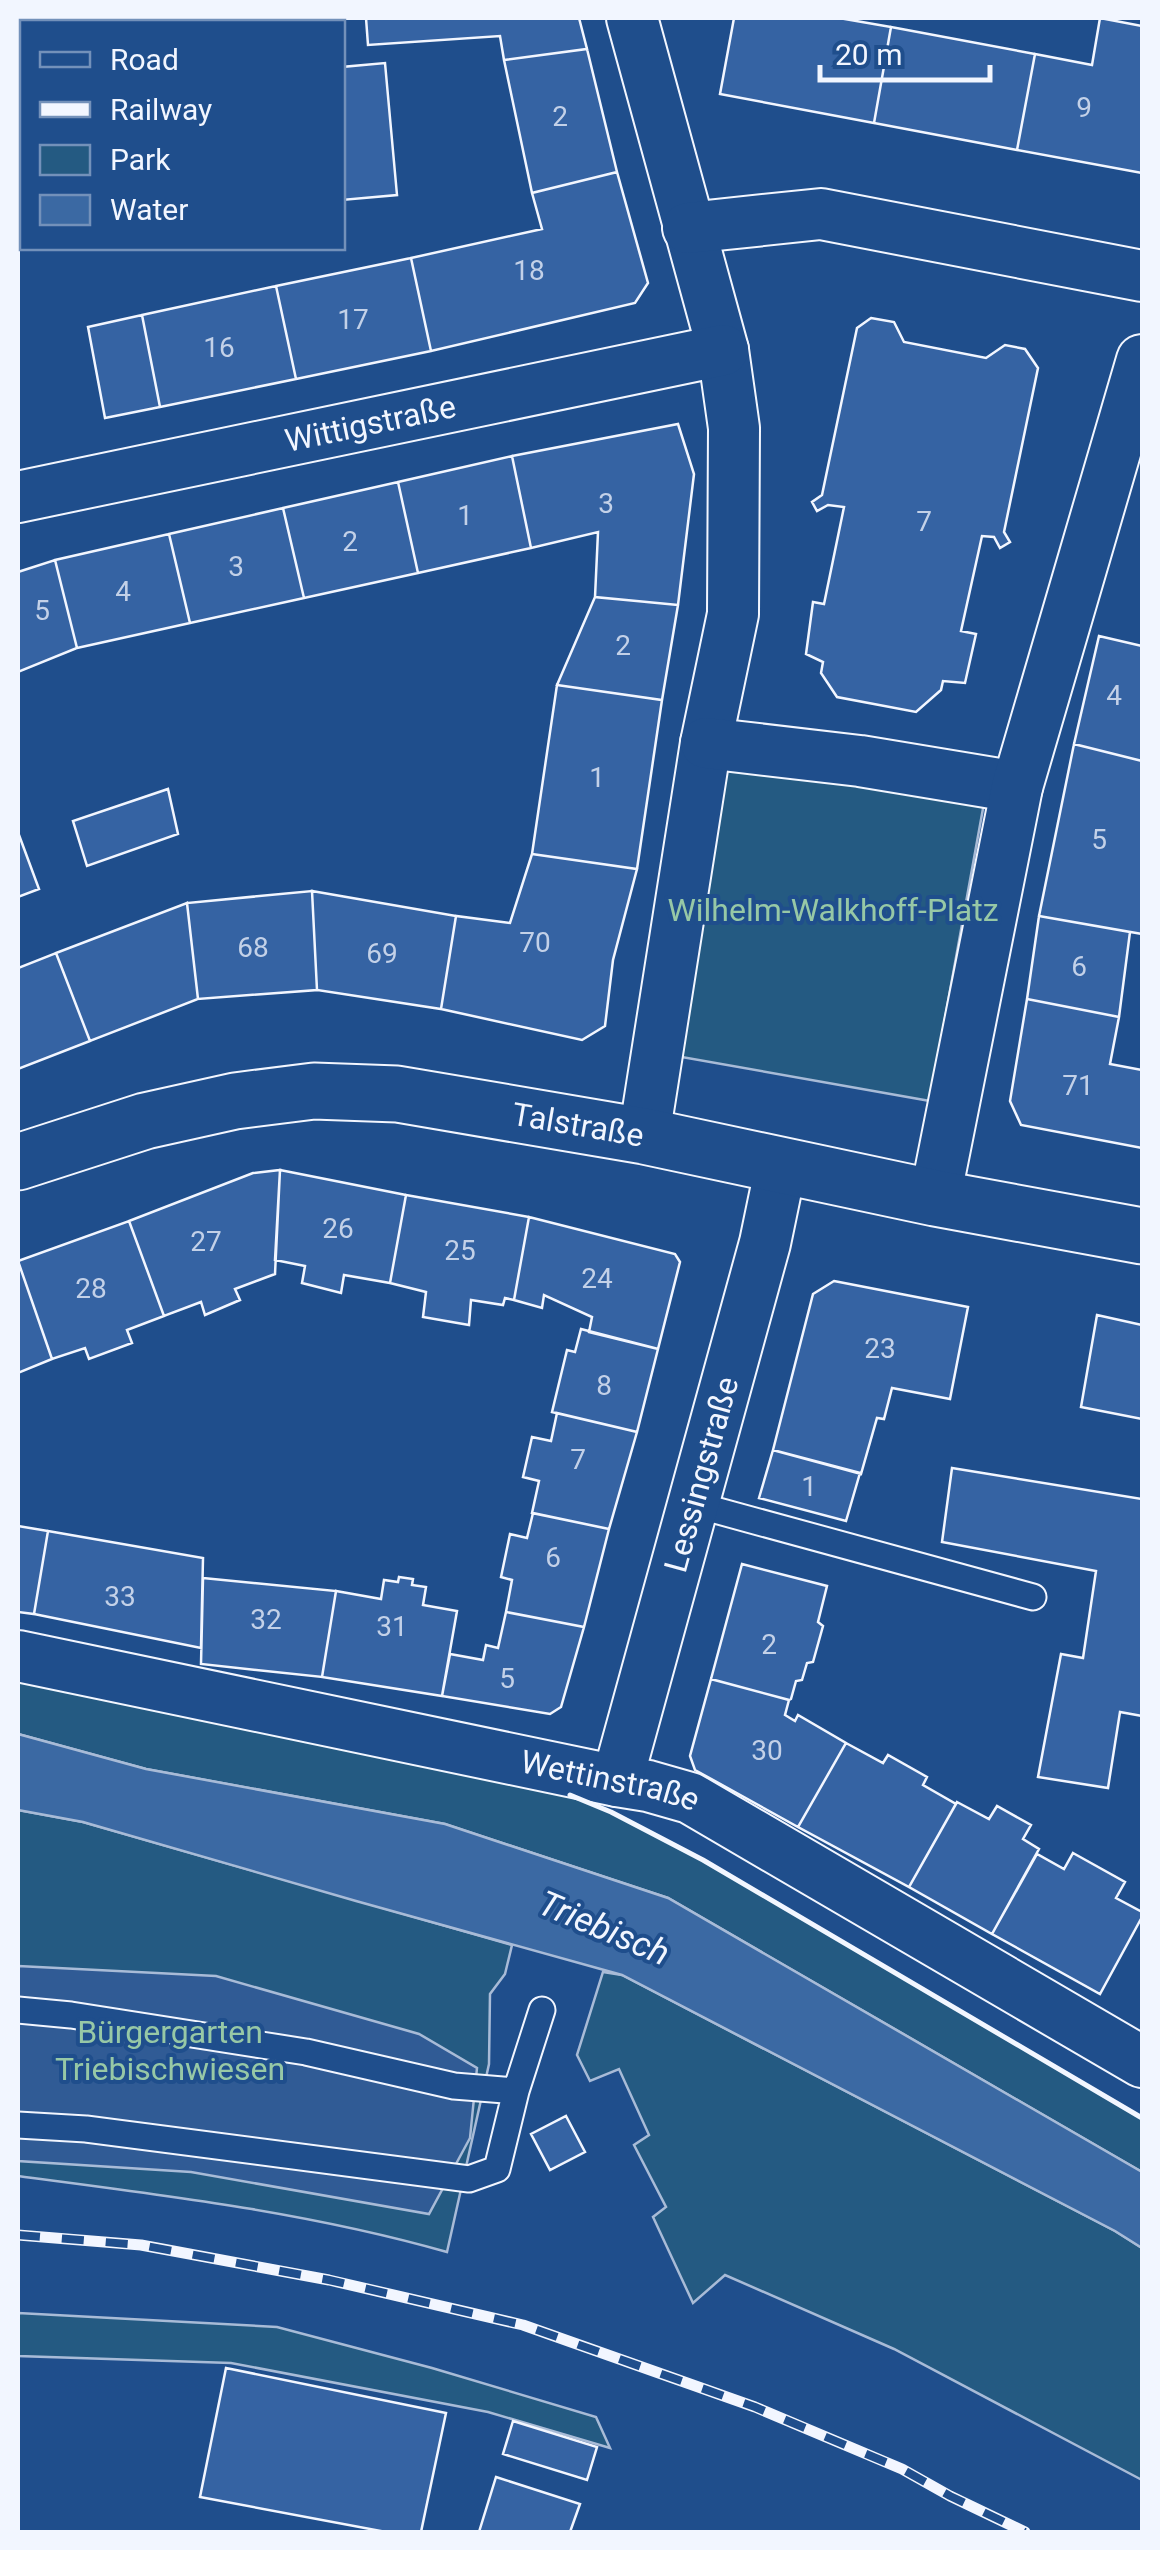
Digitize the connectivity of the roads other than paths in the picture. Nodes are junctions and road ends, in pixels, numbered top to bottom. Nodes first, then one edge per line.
1 (632, 18) edge
2 (688, 228) junction
3 (1142, 276) edge
4 (723, 350) junction
5 (1142, 360) edge
6 (18, 497) edge
7 (706, 743) junction
8 (1017, 787) junction
9 (644, 1136) junction
10 (18, 1162) edge
11 (781, 1166) junction
12 (934, 1198) junction
13 (1142, 1236) edge
14 (693, 1504) junction
15 (1033, 1598) dead end
16 (18, 1656) edge
17 (617, 1781) junction
18 (18, 2010) edge
19 (542, 2010) dead end
20 (1142, 2062) edge
21 (516, 2090) junction
22 (18, 2126) edge

1 - 2 street
2 - 3 street
2 - 4 street
4 - 6 street, Wittigstraße
4 - 7 street
5 - 8 street
7 - 8 street
7 - 9 street
8 - 12 street
9 - 10 main road, Talstraße
9 - 11 main road, Talstraße
11 - 12 main road, Talstraße
11 - 14 street, Lessingstraße
12 - 13 main road, Talstraße
14 - 15 lane
14 - 17 street, Lessingstraße
16 - 17 street, Wettinstraße
17 - 20 street, Wettinstraße
18 - 21 lane
19 - 21 lane
21 - 22 lane

